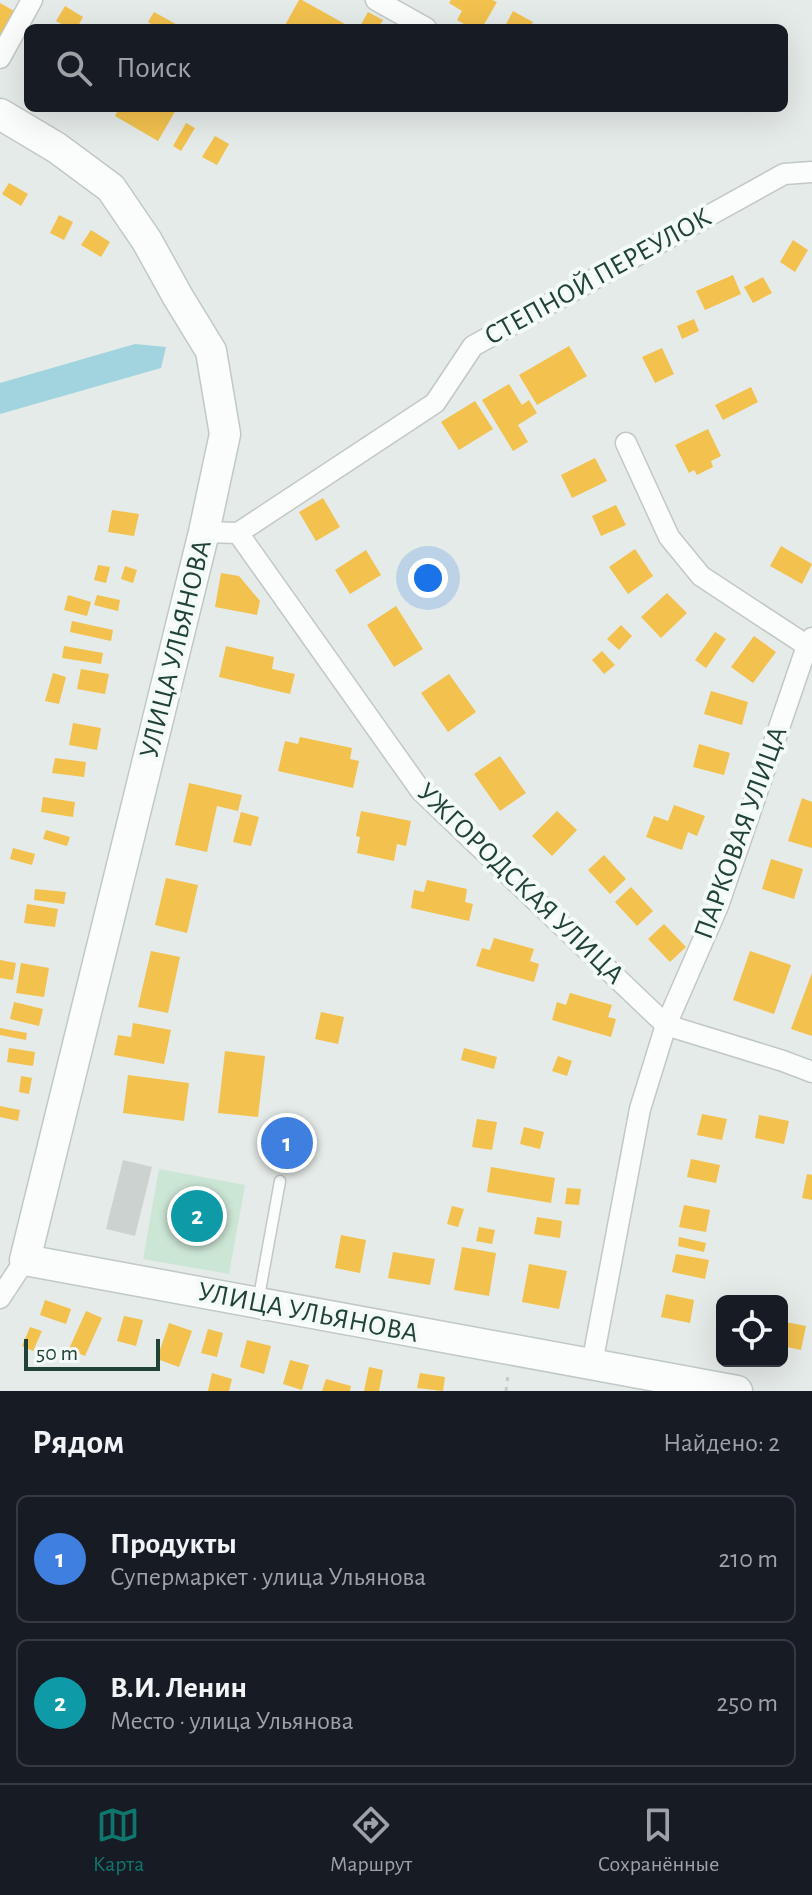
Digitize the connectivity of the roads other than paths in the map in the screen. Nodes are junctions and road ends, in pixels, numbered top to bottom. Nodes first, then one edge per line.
1 (32, 0) edge
2 (376, 0) edge
3 (419, 24) edge
4 (0, 58) edge
5 (0, 114) edge
6 (812, 172) edge
7 (626, 443) dead end
8 (204, 532) junction
9 (238, 533) junction
10 (810, 644) edge
11 (666, 1025) junction
12 (812, 1072) edge
13 (280, 1181) dead end
14 (25, 1260) junction
15 (0, 1298) edge
16 (258, 1304) junction
17 (592, 1364) junction
18 (737, 1391) edge

1 - 4 street
2 - 3 street
5 - 8 street, УЛИЦА УЛЬЯНОВА
6 - 9 street, СТЕПНОЙ ПЕРЕУЛОК
7 - 10 street
8 - 9 street
8 - 14 street, УЛИЦА УЛЬЯНОВА
9 - 11 street, УЖГОРОДСКАЯ УЛИЦА
10 - 11 street, ПАРКОВАЯ УЛИЦА
11 - 12 street, УЖГОРОДСКАЯ УЛИЦА
11 - 17 street
13 - 16 lane
14 - 15 street, УЛИЦА УЛЬЯНОВА
14 - 16 street, УЛИЦА УЛЬЯНОВА
16 - 17 street, УЛИЦА УЛЬЯНОВА
17 - 18 street, УЛИЦА УЛЬЯНОВА

